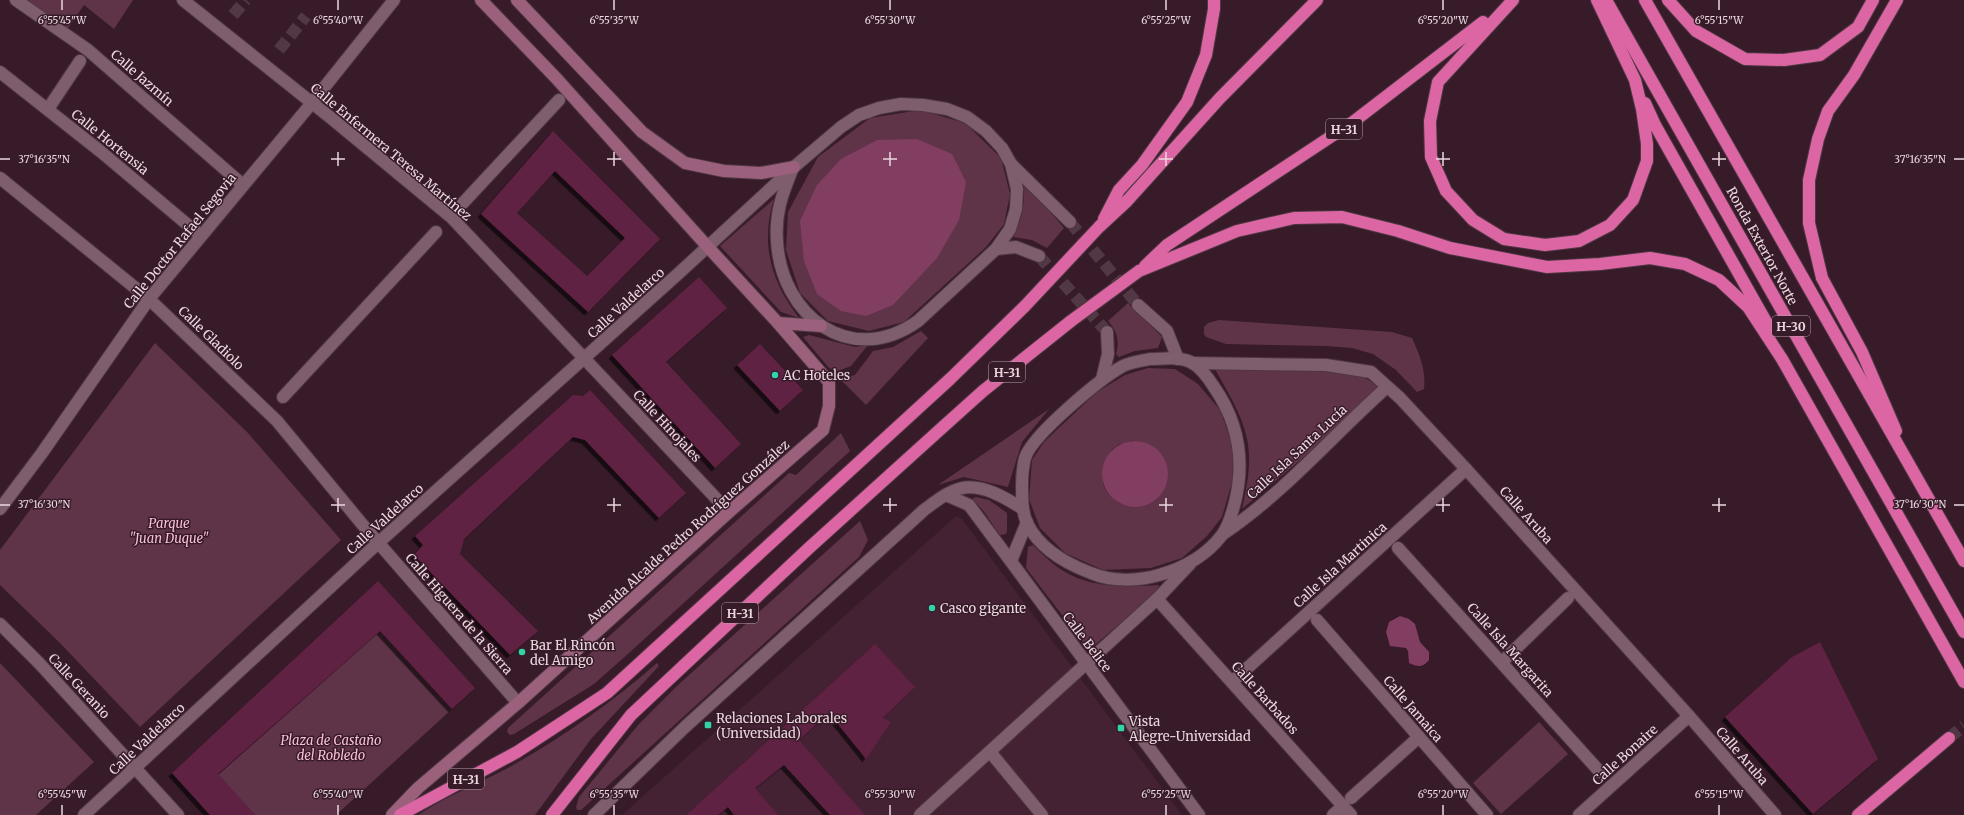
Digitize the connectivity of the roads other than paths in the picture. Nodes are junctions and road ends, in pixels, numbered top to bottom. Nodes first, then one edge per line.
1 (16, 0) edge
2 (183, 0) edge
3 (394, 0) edge
4 (481, 0) edge
5 (517, 0) edge
6 (1214, 0) edge
7 (1317, 0) edge
8 (1513, 0) edge
9 (1597, 0) edge
10 (1606, 0) edge
11 (1645, 0) edge
12 (1668, 0) edge
13 (1873, 0) edge
14 (1897, 0) edge
15 (80, 62) dead end
16 (0, 72) edge
17 (1635, 80) junction
18 (559, 100) dead end
19 (311, 104) junction
20 (48, 110) junction
21 (1011, 164) junction
22 (794, 167) junction
23 (0, 178) edge
24 (243, 185) junction
25 (463, 203) dead end
26 (1070, 222) tunnel mouth
27 (1100, 228) junction
28 (436, 232) dead end
29 (201, 236) junction
30 (707, 246) junction
31 (996, 249) junction
32 (1039, 256) tunnel mouth
33 (1139, 270) junction
34 (149, 299) junction
35 (1138, 305) tunnel mouth
36 (778, 322) junction
37 (821, 326) junction
38 (1107, 332) tunnel mouth
39 (584, 359) junction
40 (1178, 359) junction
41 (1782, 359) junction
42 (1192, 363) junction
43 (1102, 379) junction
44 (1387, 387) junction
45 (283, 397) dead end
46 (1466, 469) junction
47 (1911, 470) junction
48 (946, 495) junction
49 (0, 509) edge
50 (1023, 509) junction
51 (729, 512) junction
52 (1027, 522) junction
53 (1223, 534) junction
54 (378, 543) junction
55 (1398, 548) dead end
56 (1011, 561) junction
57 (1964, 561) edge
58 (1190, 564) junction
59 (1568, 598) dead end
60 (1157, 599) junction
61 (1317, 620) dead end
62 (0, 624) edge
63 (1964, 632) edge
64 (1502, 662) junction
65 (1086, 664) junction
66 (1232, 682) junction
67 (1964, 682) edge
68 (518, 703) junction
69 (1689, 716) junction
70 (1419, 737) junction
71 (1949, 738) tunnel mouth
72 (991, 753) junction
73 (136, 768) junction
74 (1600, 772) dead end
75 (1347, 802) junction
76 (84, 815) edge
77 (178, 815) edge
78 (392, 815) edge
79 (400, 815) edge
80 (552, 815) edge
81 (594, 815) edge
82 (920, 815) edge
83 (1042, 815) edge
84 (1199, 815) edge
85 (1333, 815) edge
86 (1351, 815) edge
87 (1487, 815) edge
88 (1579, 815) edge
89 (1775, 815) edge
90 (1858, 815) edge

1 - 24 street, Calle Jazmín
2 - 19 street, Calle Enfermera Teresa Martínez
3 - 19 street, Calle Doctor Rafael Segovia
4 - 30 main road, Avenida Alcalde Pedro Rodríguez González
5 - 22 main road
6 - 27 highway
7 - 27 highway, H-31
8 - 17 highway
8 - 33 highway, H-31
9 - 17 highway
10 - 63 highway, Ronda Exterior Norte / H-30
11 - 47 highway, Ronda Exterior Norte / H-30
12 - 13 highway
14 - 47 highway
15 - 20 street
16 - 20 street, Calle Hortensia
17 - 41 highway
18 - 25 street
19 - 24 street, Calle Doctor Rafael Segovia
19 - 39 street, Calle Enfermera Teresa Martínez
20 - 29 street, Calle Hortensia
21 - 22 street, Calle Valdelarco
21 - 26 street
21 - 31 street
22 - 30 street, Calle Valdelarco
22 - 37 street
23 - 34 street, Calle Gladiolo
24 - 29 street, Calle Doctor Rafael Segovia
27 - 79 highway, H-31, bridge
28 - 45 street
29 - 34 street, Calle Doctor Rafael Segovia
30 - 36 main road, Avenida Alcalde Pedro Rodríguez González
30 - 39 street, Calle Valdelarco
31 - 32 street
31 - 37 street
33 - 41 highway
33 - 80 highway, H-31, bridge
34 - 49 street, Calle Doctor Rafael Segovia
34 - 54 street, Calle Gladiolo
35 - 40 street
36 - 37 main road
36 - 51 main road, Avenida Alcalde Pedro Rodríguez González
38 - 43 street
39 - 51 street, Calle Hinojales
39 - 54 street, Calle Valdelarco
40 - 42 street
40 - 43 street
41 - 67 highway
42 - 44 street, Calle Aruba
42 - 53 street
43 - 50 street
44 - 46 street, Calle Aruba
44 - 53 street, Calle Isla Santa Lucía
46 - 66 street, Calle Isla Martinica
46 - 69 street, Calle Aruba
47 - 57 highway, Ronda Exterior Norte / H-30
48 - 50 street
48 - 56 street, Calle Belice
48 - 81 street
50 - 52 street
51 - 68 main road, Avenida Alcalde Pedro Rodríguez González
52 - 56 street
52 - 58 street
53 - 58 street
54 - 68 street, Calle Higuera de la Sierra
54 - 73 street, Calle Valdelarco
55 - 64 street, Calle Isla Margarita
56 - 65 street, Calle Belice
58 - 60 street
59 - 64 street
60 - 65 street
60 - 66 street, Calle Barbados
61 - 70 street, Calle Jamaica
62 - 73 street, Calle Geranio
64 - 74 street, Calle Isla Margarita
65 - 72 street
65 - 84 street, Calle Belice
66 - 75 street, Calle Barbados
68 - 78 main road, Avenida Alcalde Pedro Rodríguez González
69 - 88 street, Calle Bonaire
69 - 89 street, Calle Aruba
70 - 75 street
70 - 87 street, Calle Jamaica
71 - 90 highway
72 - 82 street
72 - 83 street
73 - 76 street, Calle Valdelarco
73 - 77 street, Calle Geranio
75 - 85 street
75 - 86 street, Calle Barbados

